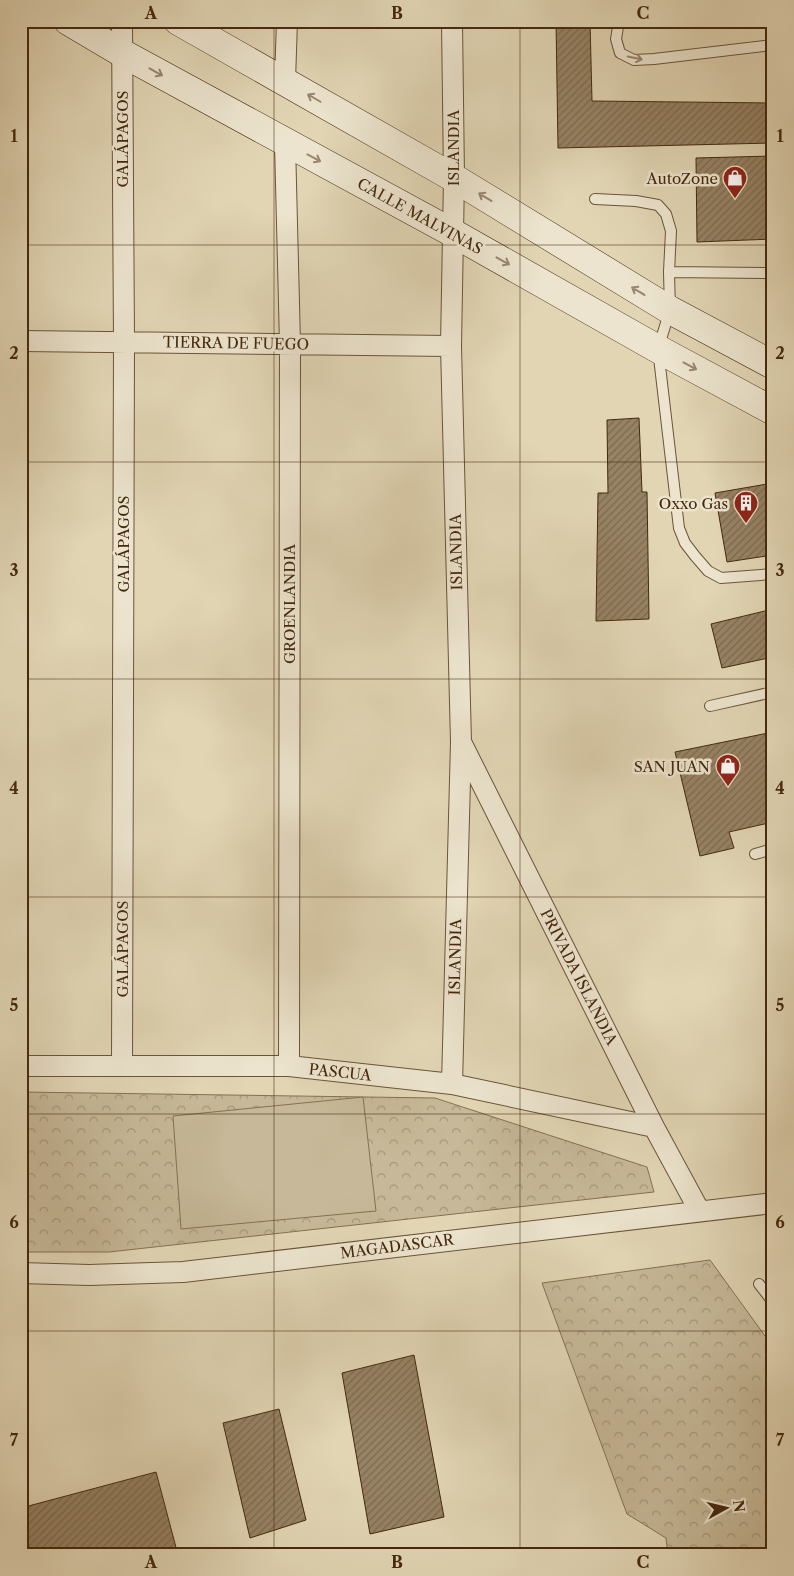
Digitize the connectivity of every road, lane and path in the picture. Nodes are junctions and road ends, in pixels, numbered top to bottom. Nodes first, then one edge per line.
1 (68, 21) edge
2 (122, 21) edge
3 (178, 21) edge
4 (287, 21) edge
5 (452, 21) edge
6 (619, 21) edge
7 (773, 45) edge
8 (122, 53) junction
9 (285, 81) junction
10 (285, 142) junction
11 (454, 178) junction
12 (595, 199) dead end
13 (453, 233) junction
14 (669, 272) junction
15 (773, 273) edge
16 (670, 310) junction
17 (21, 341) edge
18 (124, 342) junction
19 (290, 344) junction
20 (451, 346) junction
21 (658, 349) junction
22 (773, 365) edge
23 (773, 411) edge
24 (773, 574) edge
25 (773, 692) edge
26 (710, 706) dead end
27 (460, 742) junction
28 (773, 849) edge
29 (755, 854) dead end
30 (21, 1066) edge
31 (122, 1066) junction
32 (289, 1066) junction
33 (452, 1084) junction
34 (654, 1128) junction
35 (773, 1202) edge
36 (699, 1210) junction
37 (21, 1274) edge
38 (759, 1284) dead end
39 (773, 1302) edge

1 - 8 street, CALLE MALVINAS
2 - 8 street, GALÁPAGOS
3 - 9 street
4 - 9 street
5 - 11 street, ISLANDIA
6 -> 7 lane
8 -> 10 street, CALLE MALVINAS
8 - 18 street, GALÁPAGOS
11 -> 9 street
10 -> 13 street, CALLE MALVINAS
10 - 19 street, GROENLANDIA
11 - 13 street, ISLANDIA
16 -> 11 street
12 - 14 lane
13 - 20 street, ISLANDIA
13 -> 21 street, CALLE MALVINAS
14 - 15 lane
14 - 16 lane
16 - 21 lane
16 - 22 street
17 - 18 street, TIERRA DE FUEGO
18 - 19 street, TIERRA DE FUEGO
18 - 31 street, GALÁPAGOS
19 - 20 street, TIERRA DE FUEGO
19 - 32 street, GROENLANDIA
20 - 27 street, ISLANDIA
21 -> 23 street, CALLE MALVINAS
21 - 24 lane
25 - 26 lane
27 - 33 street, ISLANDIA
27 - 34 street, PRIVADA ISLANDIA
28 - 29 lane
30 - 31 street, PASCUA
31 - 32 street, PASCUA
32 - 33 street, PASCUA
33 - 34 street, PASCUA
34 - 36 street, PRIVADA ISLANDIA
35 - 36 street, MAGADASCAR
36 - 37 street, MAGADASCAR
38 - 39 lane

